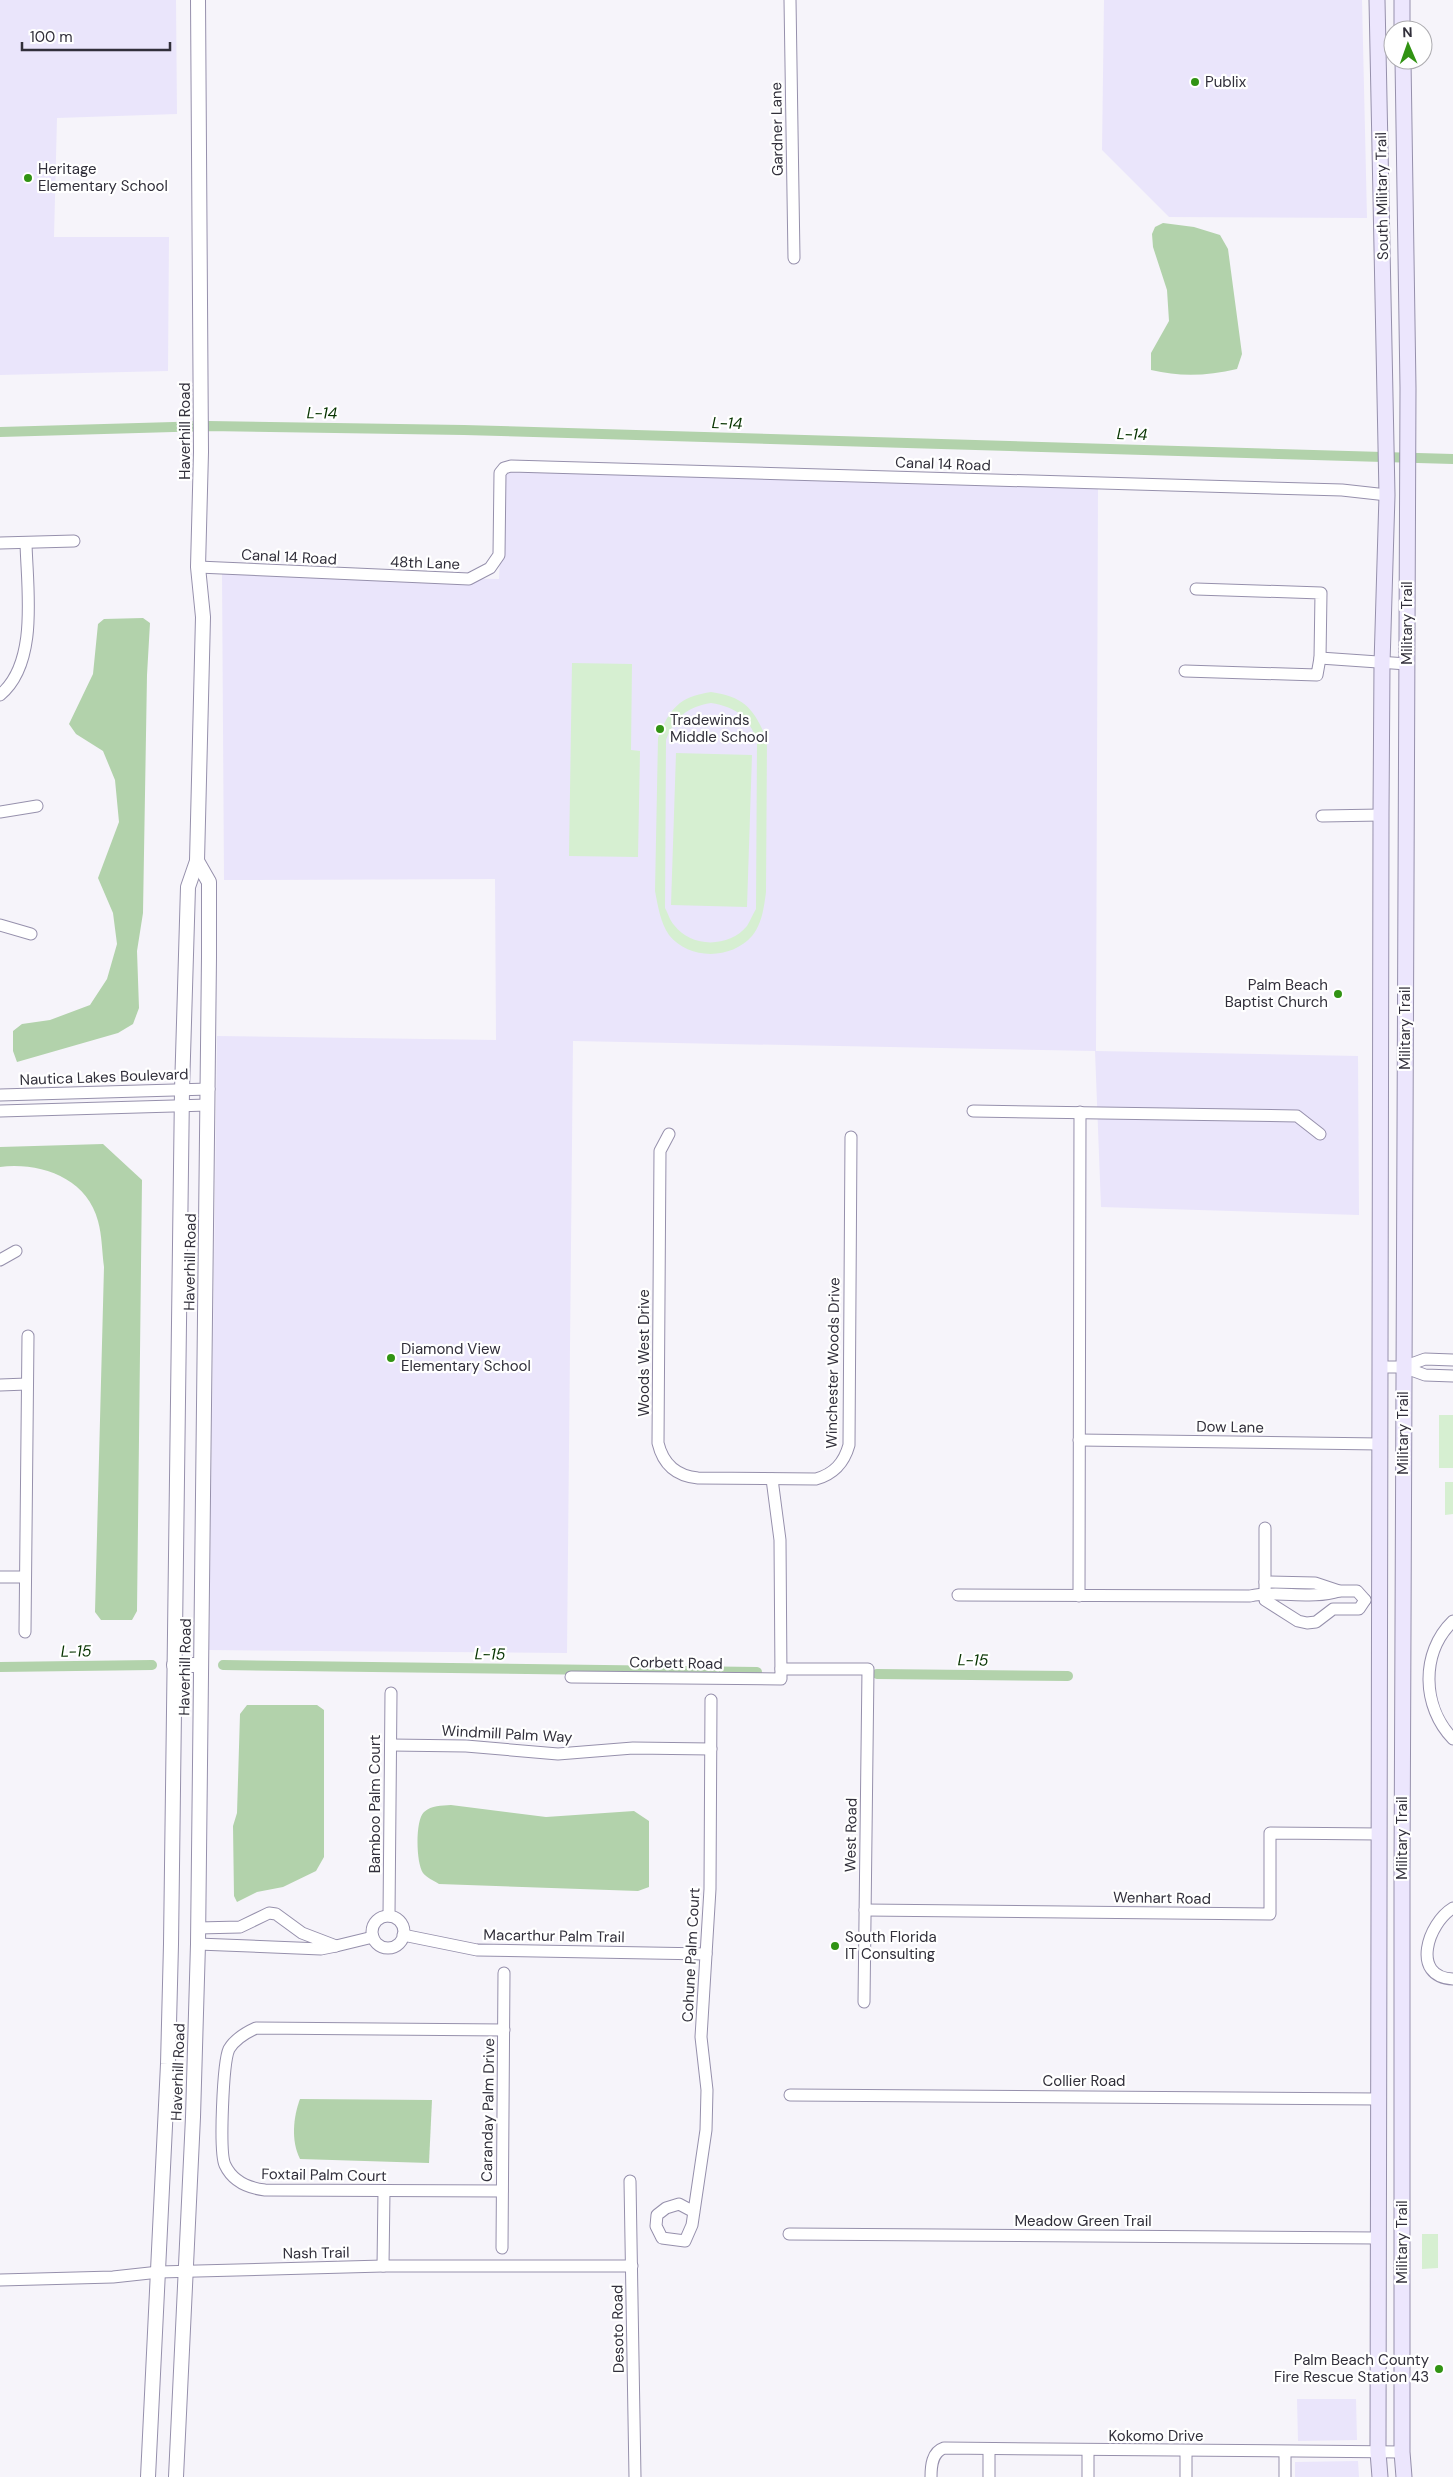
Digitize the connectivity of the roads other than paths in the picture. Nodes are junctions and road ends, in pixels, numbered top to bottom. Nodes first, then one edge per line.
1 (198, 0) edge
2 (790, 0) edge
3 (1377, 0) edge
4 (1402, 0) edge
5 (1402, 20) edge
6 (1379, 52) junction
7 (1403, 70) edge
8 (1404, 182) junction
9 (1382, 204) junction
10 (1405, 228) junction
11 (794, 258) dead end
12 (1408, 388) joint
13 (1386, 392) joint
14 (500, 473) joint
15 (1387, 495) junction
16 (74, 541) dead end
17 (26, 542) junction
18 (0, 543) edge
19 (198, 567) junction
20 (379, 576) joint
21 (1196, 589) dead end
22 (1320, 658) junction
23 (1382, 664) junction
24 (1407, 664) junction
25 (1185, 671) dead end
26 (0, 695) edge
27 (37, 806) dead end
28 (0, 812) edge
29 (1381, 815) junction
30 (1322, 816) dead end
31 (197, 861) junction
32 (0, 925) edge
33 (32, 934) dead end
34 (209, 1089) junction
35 (182, 1090) junction
36 (0, 1095) edge
37 (208, 1105) junction
38 (182, 1106) junction
39 (0, 1111) edge
40 (972, 1111) dead end
41 (1080, 1112) junction
42 (669, 1134) dead end
43 (1320, 1134) dead end
44 (851, 1138) dead end
45 (16, 1251) dead end
46 (0, 1260) edge
47 (28, 1336) dead end
48 (1453, 1360) edge
49 (1382, 1367) junction
50 (1403, 1367) junction
51 (1453, 1376) edge
52 (0, 1384) edge
53 (28, 1384) junction
54 (1079, 1440) junction
55 (1380, 1444) junction
56 (772, 1479) junction
57 (1265, 1528) dead end
58 (0, 1577) edge
59 (25, 1577) junction
60 (1265, 1588) junction
61 (1292, 1588) junction
62 (958, 1596) dead end
63 (1079, 1596) junction
64 (1372, 1601) junction
65 (1285, 1612) junction
66 (1453, 1621) edge
67 (24, 1632) dead end
68 (174, 1664) junction
69 (201, 1665) junction
70 (868, 1669) joint
71 (781, 1674) junction
72 (571, 1677) dead end
73 (391, 1693) dead end
74 (711, 1700) dead end
75 (1378, 1706) junction
76 (1453, 1739) edge
77 (391, 1745) junction
78 (711, 1749) junction
79 (1402, 1825) junction
80 (1379, 1834) junction
81 (1453, 1908) edge
82 (865, 1910) junction
83 (389, 1916) junction
84 (198, 1928) junction
85 (403, 1935) junction
86 (373, 1937) junction
87 (198, 1944) junction
88 (336, 1946) junction
89 (706, 1954) junction
90 (504, 1973) dead end
91 (1402, 1976) junction
92 (1453, 1979) edge
93 (864, 2002) dead end
94 (504, 2030) junction
95 (790, 2095) dead end
96 (1378, 2099) junction
97 (630, 2181) dead end
98 (384, 2191) junction
99 (502, 2191) junction
100 (694, 2212) dead end
101 (789, 2234) dead end
102 (1377, 2238) junction
103 (502, 2248) dead end
104 (383, 2266) junction
105 (632, 2266) junction
106 (185, 2271) junction
107 (159, 2272) junction
108 (0, 2280) edge
109 (989, 2450) junction
110 (1088, 2450) junction
111 (1186, 2451) junction
112 (1285, 2452) junction
113 (1378, 2452) junction
114 (1402, 2452) junction
115 (148, 2477) edge
116 (176, 2477) edge
117 (635, 2477) edge
118 (931, 2477) edge
119 (989, 2477) edge
120 (1088, 2477) edge
121 (1186, 2477) edge
122 (1285, 2477) edge
123 (1380, 2477) edge
124 (1404, 2477) edge

1 - 19 street, Haverhill Road
2 - 11 street, Gardner Lane
3 - 6 main road, South Military Trail
4 - 5 main road
6 - 8 main road
6 - 9 main road, South Military Trail
7 - 8 main road, South Military Trail
8 - 10 main road, South Military Trail
9 - 10 main road
9 - 13 main road, South Military Trail
10 - 12 main road, South Military Trail
12 - 24 main road, Military Trail
13 - 15 main road, Military Trail
14 - 15 street, Canal 14 Road
14 - 20 street, 48th Lane
15 - 23 main road, Military Trail
16 - 17 street
17 - 18 street
17 - 26 street
19 - 20 street, Canal 14 Road
19 - 31 street, Haverhill Road
21 - 22 street
22 - 23 street
22 - 25 street
23 - 24 street
23 - 29 main road, Military Trail
24 - 50 main road, Military Trail
27 - 28 street
29 - 30 street
29 - 49 main road, Military Trail
31 - 34 street, Haverhill Road
31 - 35 street, Haverhill Road
32 - 33 street
34 - 35 street, Nautica Lakes Boulevard
34 - 37 street, Haverhill Road
35 - 36 street, Nautica Lakes Boulevard
35 - 38 street, Haverhill Road
37 - 38 street, Nautica Lakes Boulevard
37 - 69 street, Haverhill Road
38 - 39 street, Nautica Lakes Boulevard
38 - 68 street, Haverhill Road
40 - 41 street
41 - 43 street
41 - 54 street
42 - 56 street, Woods West Drive
44 - 56 street, Winchester Woods Drive
45 - 46 street
47 - 53 street
48 - 50 street
49 - 50 street
49 - 55 main road, Military Trail
50 - 51 street
50 - 79 main road, Military Trail
52 - 53 street
53 - 59 street
54 - 55 street, Dow Lane
54 - 63 street
55 - 64 main road, Military Trail
56 - 71 street
57 - 60 street
58 - 59 street
59 - 67 street
60 - 61 street
60 - 63 street
60 - 65 street
61 - 64 street
61 - 65 street
62 - 63 street
64 - 65 street
64 - 75 main road, Military Trail
66 - 76 street
68 - 69 street
68 - 107 street, Haverhill Road
69 - 84 street, Haverhill Road
70 - 71 street, Corbett Road
70 - 82 street, West Road
71 - 72 street, Corbett Road
73 - 77 street, Bamboo Palm Court
74 - 78 street, Cohune Palm Court
75 - 79 main road
75 - 80 main road, Military Trail
77 - 78 street, Windmill Palm Way
77 - 83 street, Bamboo Palm Court
78 - 89 street, Cohune Palm Court
79 - 91 main road, Military Trail
80 - 82 street, Wenhart Road
80 - 91 main road
80 - 96 main road, Military Trail
81 - 92 street
82 - 93 street, West Road
83 - 85 street
83 - 86 street
84 - 87 street, Haverhill Road
84 - 88 street
85 - 86 street
85 - 89 street, Macarthur Palm Trail
86 - 88 street
87 - 88 street
87 - 106 street, Haverhill Road
89 - 100 street, Cohune Palm Court
90 - 94 street, Caranday Palm Drive
91 - 114 main road, Military Trail
94 - 98 street, Foxtail Palm Court
94 - 99 street, Caranday Palm Drive
95 - 96 street, Collier Road
96 - 102 main road, Military Trail
97 - 105 street, Desoto Road
98 - 99 street, Foxtail Palm Court
98 - 104 street
99 - 103 street, Caranday Palm Drive
101 - 102 street, Meadow Green Trail
102 - 113 main road, Military Trail
104 - 105 street, Nash Trail
104 - 106 street, Nash Trail
105 - 117 street, Desoto Road
106 - 107 street, Nash Trail
106 - 116 street, Haverhill Road
107 - 108 street, Nash Trail
107 - 115 street, Haverhill Road
109 - 110 street, Kokomo Drive
109 - 118 street, Kokomo Drive
109 - 119 street
110 - 111 street, Kokomo Drive
110 - 120 street
111 - 112 street, Kokomo Drive
111 - 121 street
112 - 113 street, Kokomo Drive
112 - 122 street
113 - 114 street, Kokomo Drive
113 - 123 main road, Military Trail
114 - 124 main road, Military Trail

